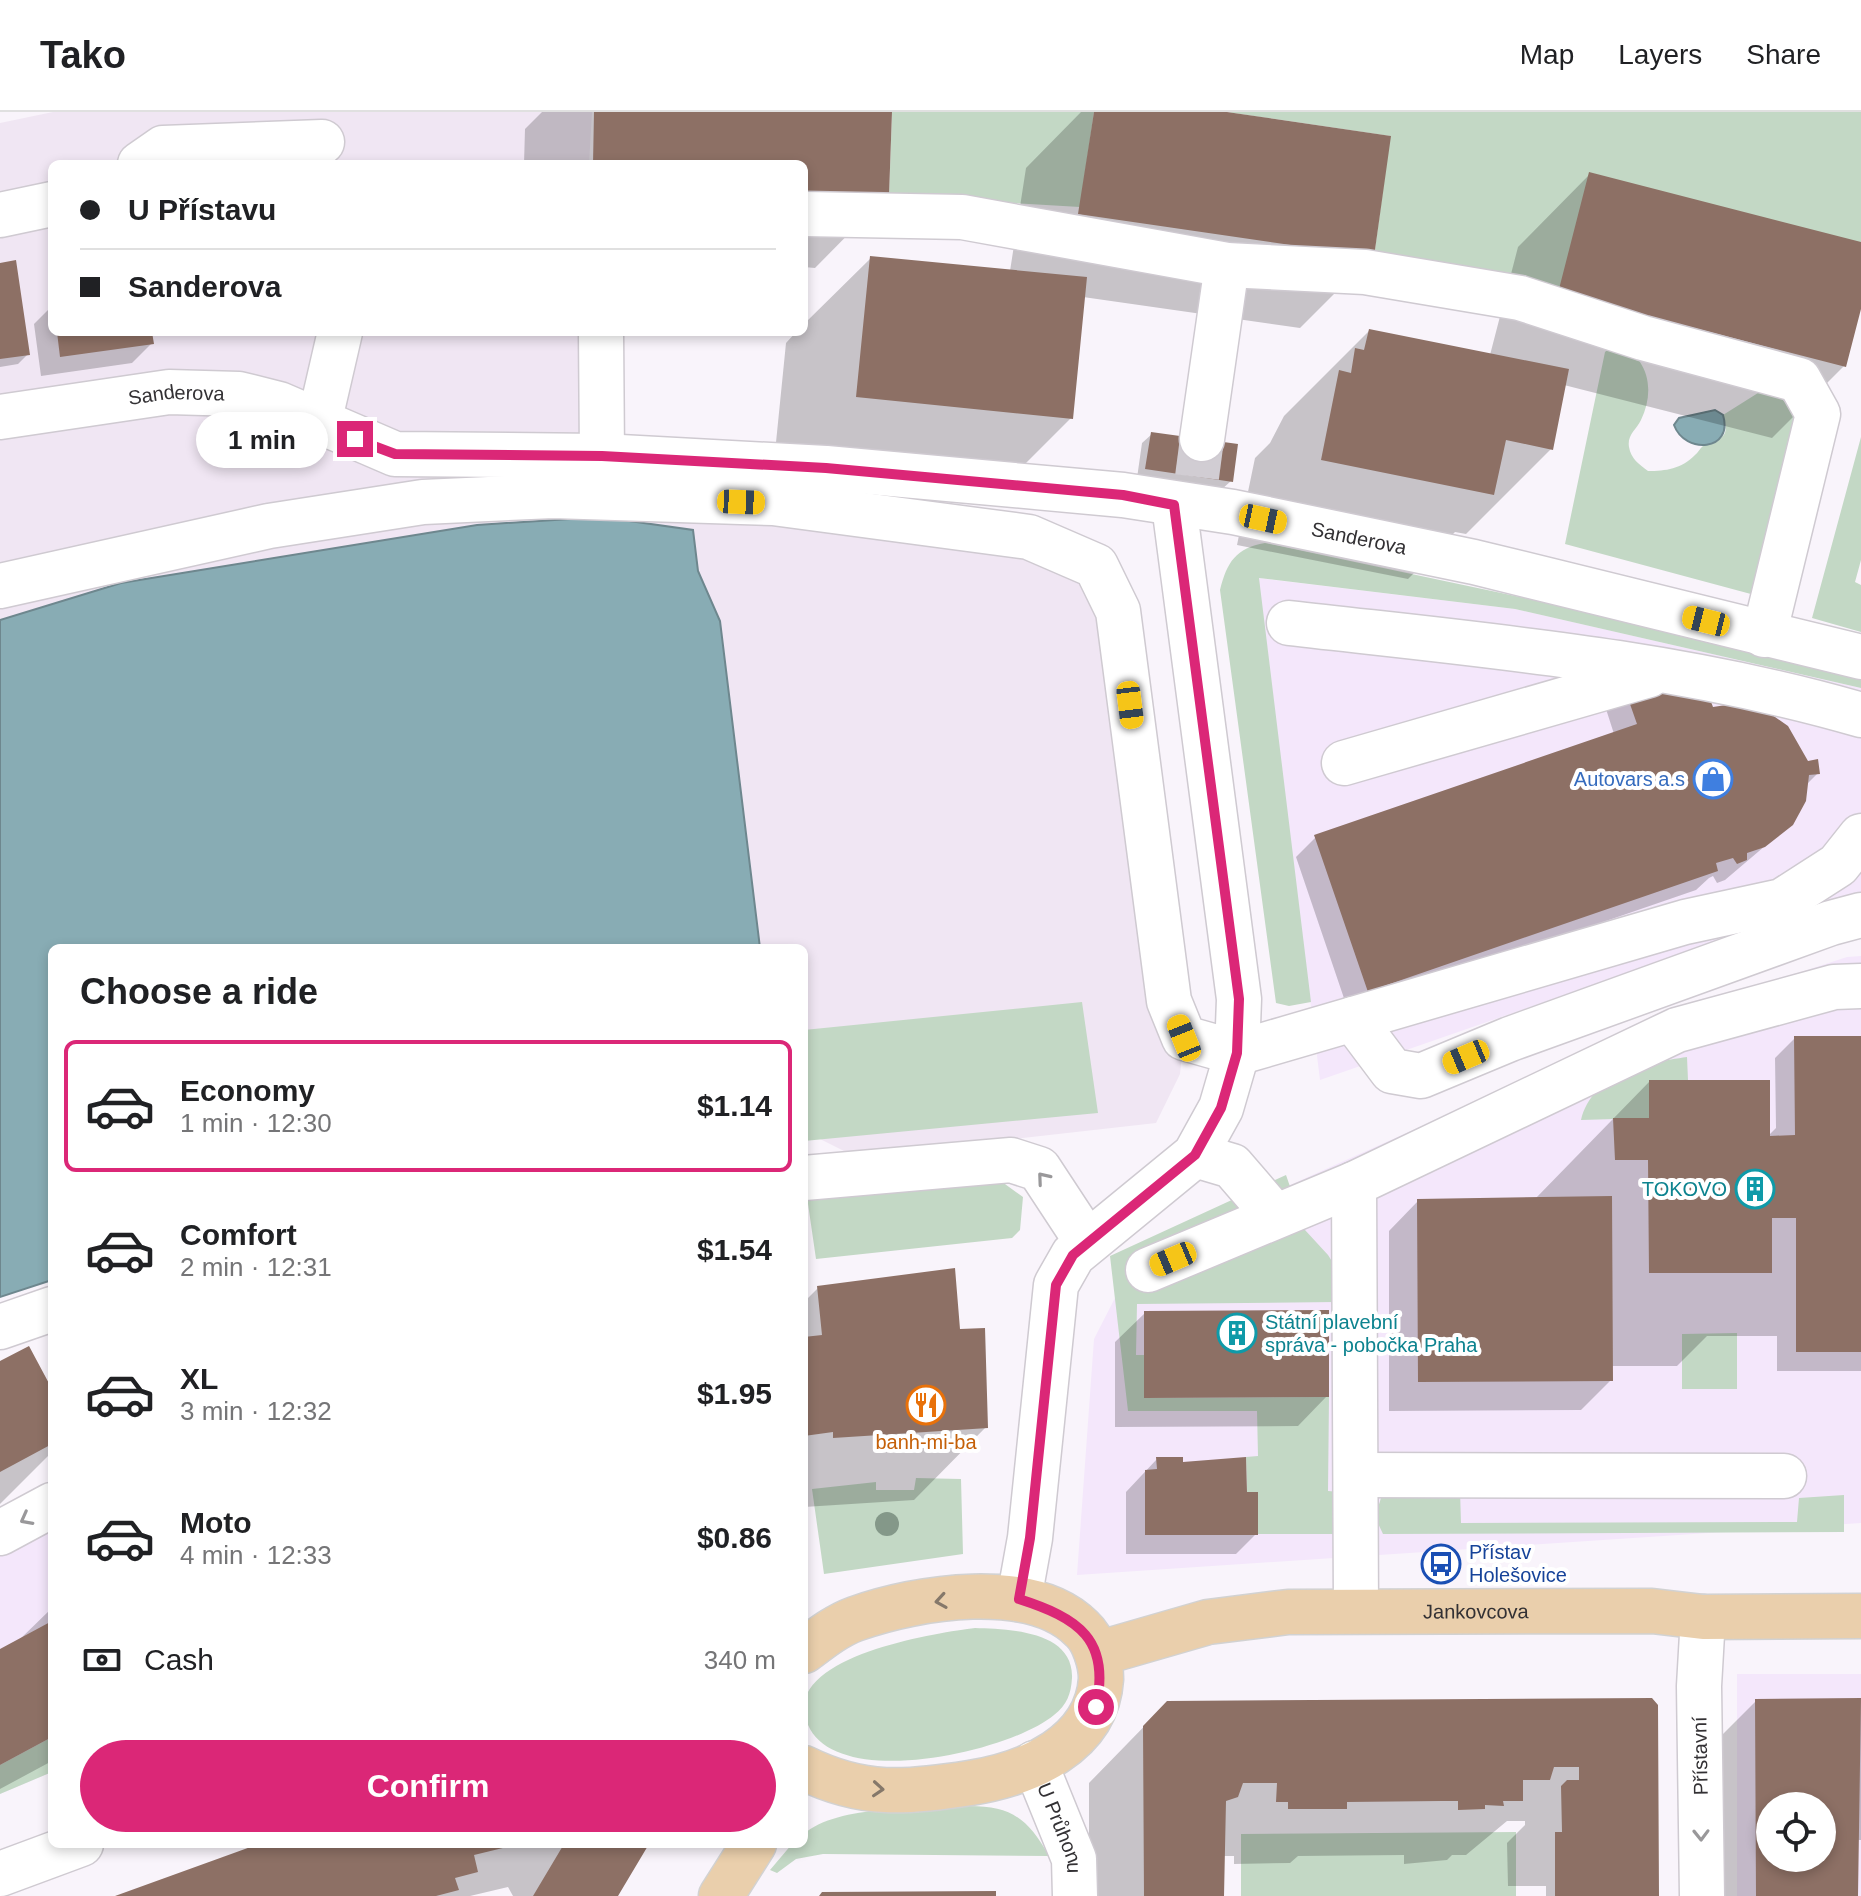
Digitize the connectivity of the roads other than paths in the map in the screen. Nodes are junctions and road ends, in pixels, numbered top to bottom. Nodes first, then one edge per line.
1 (322, 142) dead end
2 (146, 160) edge
3 (48, 205) edge
4 (808, 214) edge
5 (0, 215) edge
6 (1227, 265) junction
7 (339, 336) edge
8 (601, 336) edge
9 (0, 417) edge
10 (319, 423) junction
11 (602, 456) junction
12 (1191, 482) junction
13 (0, 586) edge
14 (1289, 623) dead end
15 (1764, 635) junction
16 (1861, 657) edge
17 (1659, 672) junction
18 (1861, 715) edge
19 (1344, 763) dead end
20 (1861, 836) edge
21 (1861, 915) edge
22 (1861, 986) edge
23 (1353, 1019) junction
24 (1237, 1053) junction
25 (1195, 1155) junction
26 (808, 1178) edge
27 (1354, 1184) junction
28 (1275, 1216) junction
29 (1087, 1242) junction
30 (1148, 1270) dead end
31 (1356, 1475) junction
32 (1784, 1476) dead end
33 (48, 1507) edge
34 (0, 1533) edge
35 (1019, 1599) junction
36 (1356, 1610) junction
37 (1861, 1616) edge
38 (1703, 1617) junction
39 (812, 1640) edge
40 (1097, 1654) junction
41 (1035, 1763) junction
42 (808, 1770) edge
43 (70, 1848) edge
44 (751, 1848) edge
45 (0, 1874) edge
46 (721, 1896) edge
47 (1075, 1896) edge
48 (1702, 1896) edge

1 - 2 street
3 - 5 street
4 - 6 street
6 - 12 street
6 - 15 street
7 - 10 street
8 - 11 street
9 - 10 street, Sanderova
10 - 11 street, Sanderova
11 - 12 street, Sanderova
12 - 15 street, Sanderova
12 - 24 street
13 - 24 street
14 - 17 street
15 - 16 street, Sanderova
17 - 18 street
17 - 19 street
20 - 23 street
21 - 23 street
22 - 27 street
23 - 24 street
24 - 25 street
25 - 28 street
25 - 29 street
29 -> 26 street
27 - 28 street
27 - 31 street
28 - 30 street
29 - 35 street
31 - 32 street
31 - 36 street
33 -> 34 street
35 -> 39 main road
35 - 40 main road
36 - 38 main road, Jankovcova
36 - 40 main road, Jankovcova
37 - 38 main road, Jankovcova
38 -> 48 street, Přístavní
40 - 41 main road
42 -> 41 main road
41 - 47 street, U Průhonu
43 - 45 street
44 - 46 main road

